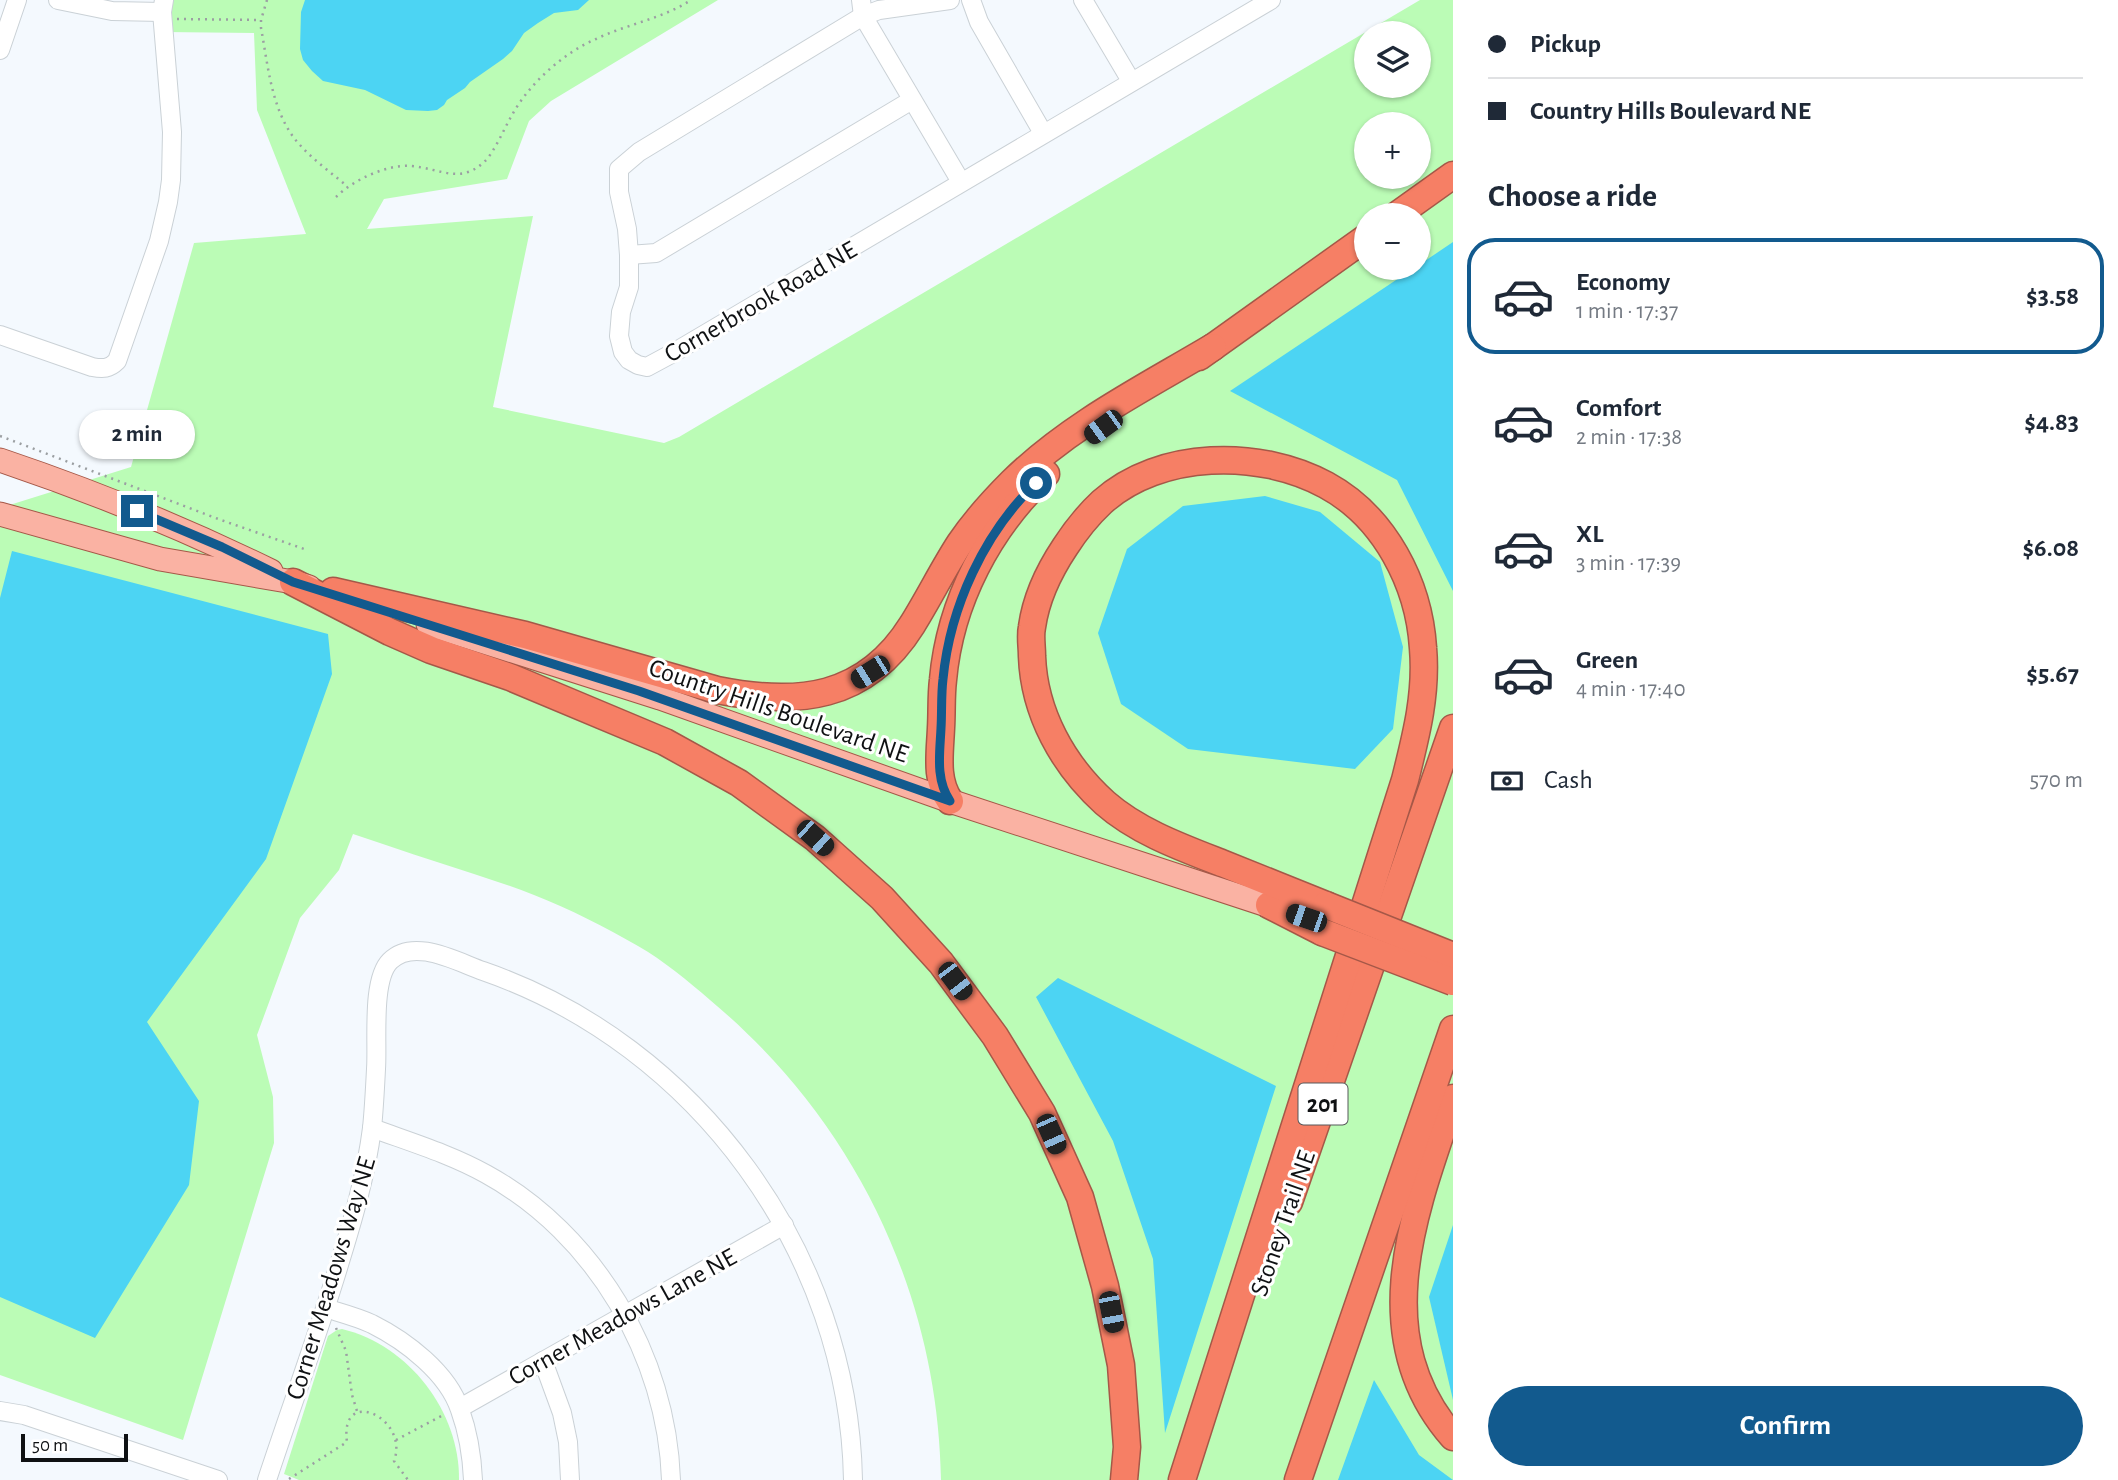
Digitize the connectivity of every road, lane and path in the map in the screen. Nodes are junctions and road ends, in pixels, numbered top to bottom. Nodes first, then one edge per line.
1 (17, 0) edge
2 (58, 0) edge
3 (267, 0) edge
4 (691, 0) edge
5 (950, 0) edge
6 (971, 0) edge
7 (1083, 0) edge
8 (1271, 0) edge
9 (862, 8) edge
10 (163, 10) edge
11 (261, 20) junction
12 (0, 50) edge
13 (1131, 81) junction
14 (912, 100) junction
15 (1043, 133) junction
16 (1453, 175) edge
17 (961, 182) junction
18 (347, 187) junction
19 (336, 197) dead end
20 (1414, 203) edge
21 (1354, 246) edge
22 (629, 255) junction
23 (0, 335) edge
24 (1213, 347) junction
25 (0, 436) edge
26 (0, 460) edge
27 (0, 514) edge
28 (307, 550) dead end
29 (293, 582) junction
30 (1453, 728) edge
31 (950, 801) junction
32 (1269, 905) joint
33 (1324, 920) junction
34 (1453, 956) edge
35 (1453, 982) edge
36 (1453, 1029) edge
37 (1453, 1098) edge
38 (372, 1128) junction
39 (785, 1224) junction
40 (326, 1308) junction
41 (626, 1314) junction
42 (336, 1328) dead end
43 (544, 1361) junction
44 (0, 1400) edge
45 (0, 1411) edge
46 (357, 1411) junction
47 (453, 1411) junction
48 (24, 1415) junction
49 (1453, 1437) edge
50 (396, 1440) junction
51 (289, 1479) edge
52 (218, 1480) edge
53 (267, 1480) edge
54 (408, 1480) edge
55 (473, 1480) edge
56 (570, 1480) edge
57 (671, 1480) edge
58 (853, 1480) edge
59 (1124, 1480) edge
60 (1182, 1480) edge
61 (1193, 1480) edge
62 (1298, 1480) edge

1 - 12 street
2 - 10 street
3 - 11 path
4 - 18 path
5 - 9 street
6 - 15 street
7 - 13 street
8 - 13 street, Cornerbrook Road NE
9 - 14 street
9 - 22 street, Cornerbrook Road NE
10 - 11 path
10 - 23 street
11 - 18 path
13 - 15 street, Cornerbrook Road NE
14 - 17 street
14 - 22 street
15 - 17 street, Cornerbrook Road NE
16 - 20 highway
17 - 22 street, Cornerbrook Road NE
18 - 19 path
21 - 24 highway
24 - 29 highway
24 - 31 highway
25 - 28 path
26 - 29 main road, Country Hills Boulevard NE
27 - 29 main road, Country Hills Boulevard NE
29 - 31 main road, Country Hills Boulevard NE
29 - 59 highway
30 - 61 highway, Stoney Trail NE / 201
31 - 32 main road, Country Hills Boulevard NE
32 - 33 highway
33 - 34 highway, bridge
33 - 35 highway, bridge
33 - 60 highway
36 - 62 highway
37 - 49 highway
38 - 39 street, Corner Meadows Way NE
38 - 40 street, Corner Meadows Way NE
38 - 41 street
39 - 41 street, Corner Meadows Lane NE
39 - 58 street, Corner Meadows Way NE
40 - 47 street
40 - 53 street, Corner Meadows Way NE
41 - 43 street, Corner Meadows Lane NE
41 - 57 street
42 - 46 path
43 - 47 street, Corner Meadows Lane NE
43 - 56 street
44 - 48 street
45 - 48 street
46 - 50 path
46 - 51 path
47 - 50 path
47 - 55 street
48 - 52 street
50 - 54 path

